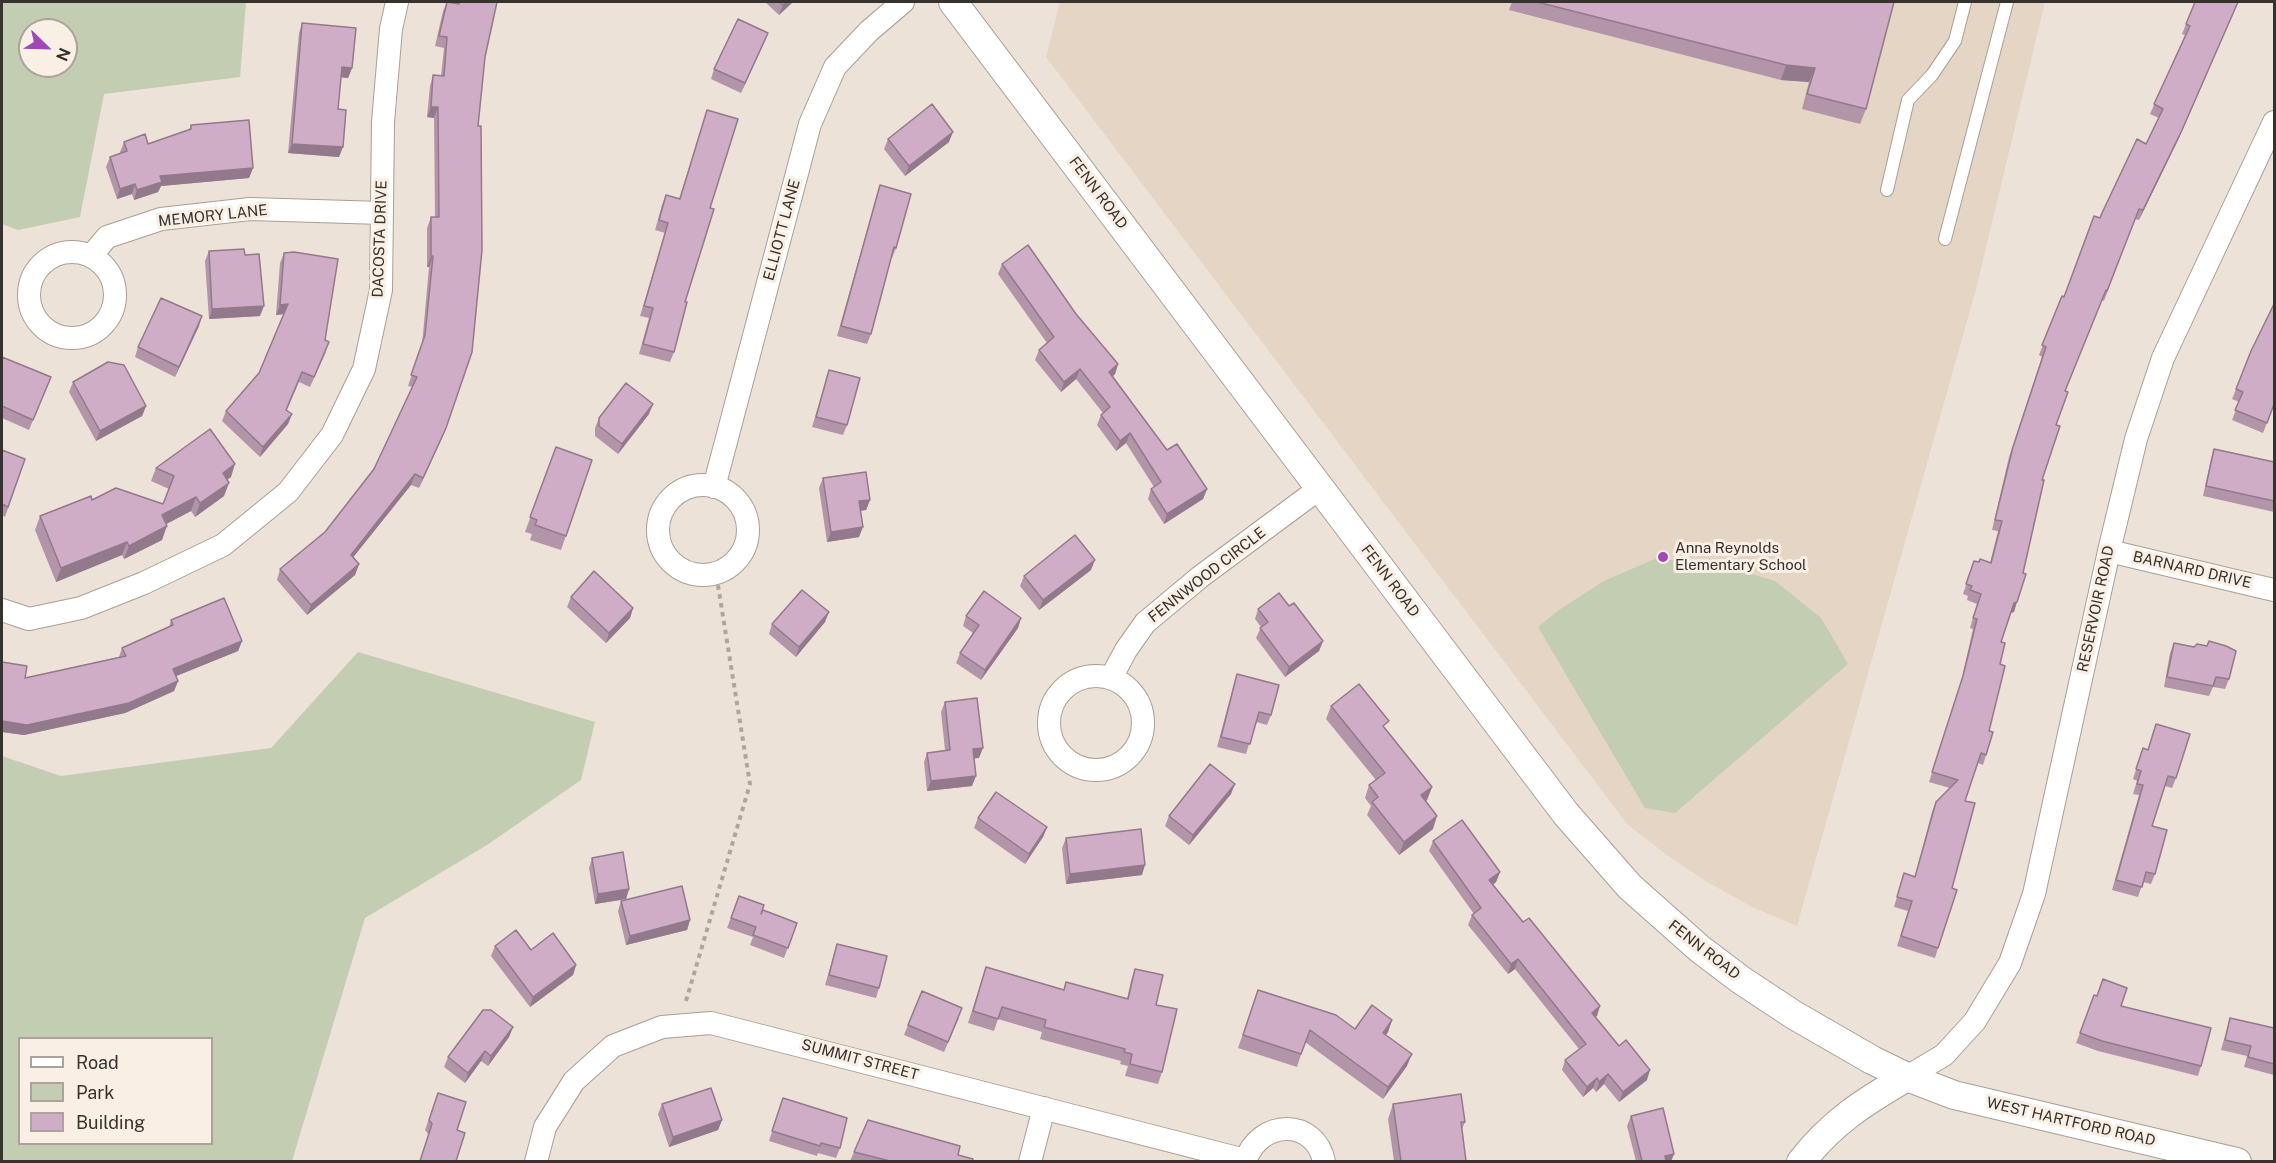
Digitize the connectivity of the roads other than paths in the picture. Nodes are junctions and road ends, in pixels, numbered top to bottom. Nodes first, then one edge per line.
1 (397, 2) edge
2 (903, 2) edge
3 (953, 2) edge
4 (1965, 2) edge
5 (2007, 2) edge
6 (2274, 122) edge
7 (1887, 190) dead end
8 (382, 213) junction
9 (1945, 239) dead end
10 (91, 256) dead end
11 (714, 487) junction
12 (1320, 488) junction
13 (2109, 551) junction
14 (2274, 590) edge
15 (2, 610) edge
16 (1111, 678) junction
17 (1907, 1077) junction
18 (1044, 1108) junction
19 (536, 1161) edge
20 (1029, 1161) edge
21 (1245, 1161) edge
22 (1324, 1161) edge
23 (1801, 1161) edge
24 (2237, 1161) edge

1 - 8 street, DACOSTA DRIVE
2 - 11 street, ELLIOTT LANE
3 - 12 street, FENN ROAD
4 - 7 lane
5 - 9 lane
6 - 13 street, RESERVOIR ROAD
8 - 10 street, MEMORY LANE
8 - 15 street, DACOSTA DRIVE
11 - 11 street
12 - 16 street, FENNWOOD CIRCLE
12 - 17 street, FENN ROAD
13 - 14 street, BARNARD DRIVE
13 - 17 street, RESERVOIR ROAD
16 - 16 street
17 - 23 street
17 - 24 street, WEST HARTFORD ROAD
18 - 19 street, SUMMIT STREET
18 - 20 street
18 - 21 street, SUMMIT STREET
21 - 22 street, SUMMIT STREET

